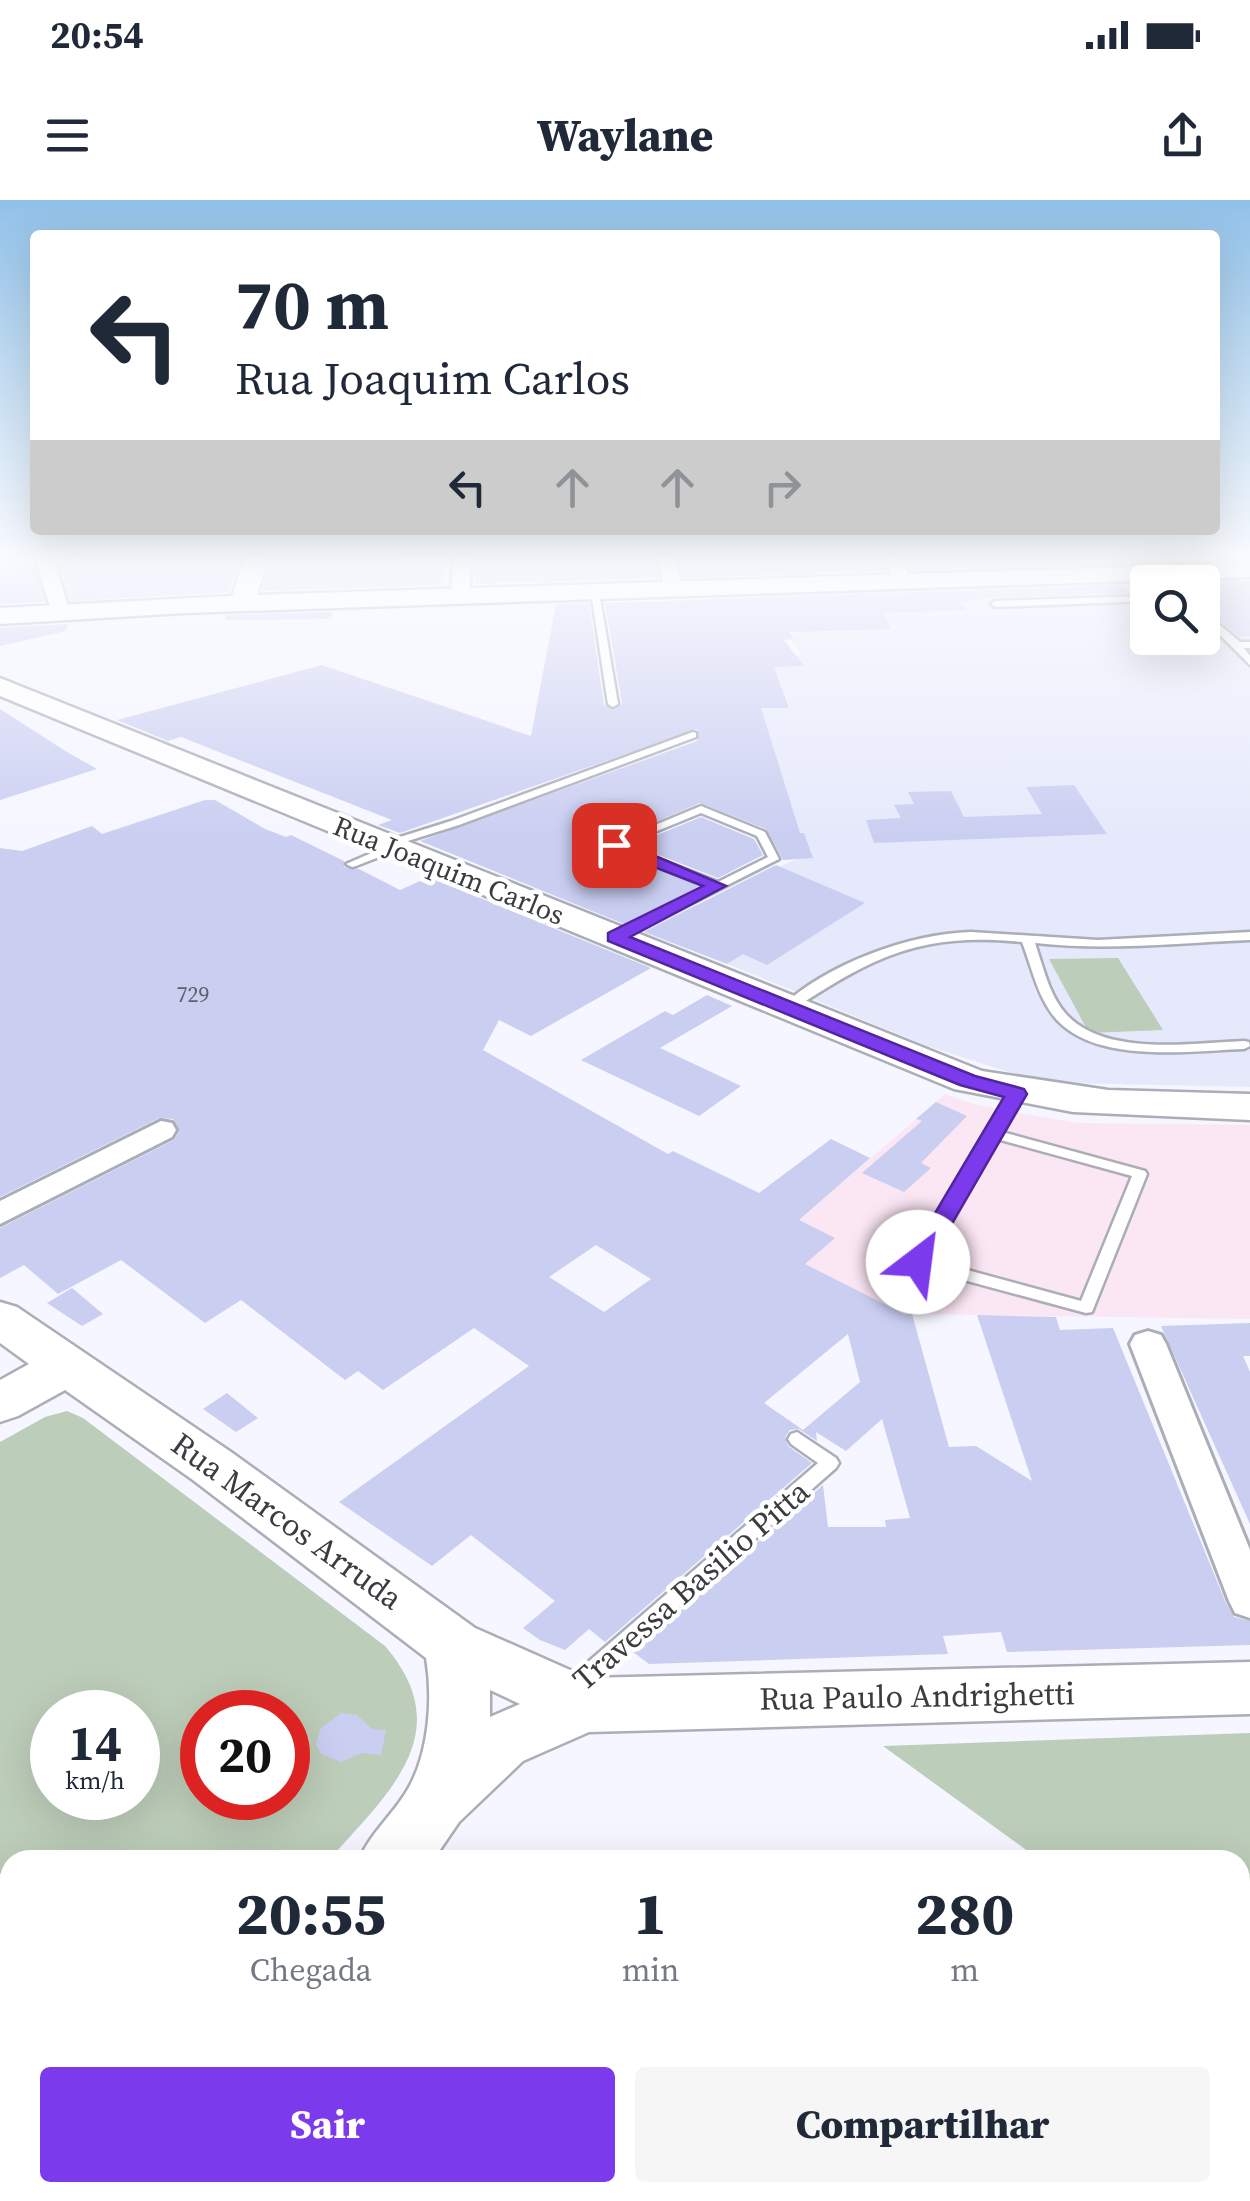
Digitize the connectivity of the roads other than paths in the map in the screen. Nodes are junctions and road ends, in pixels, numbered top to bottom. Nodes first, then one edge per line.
1 (605, 651) edge
2 (0, 686) edge
3 (614, 704) dead end
4 (693, 735) dead end
5 (455, 823) junction
6 (398, 850) junction
7 (352, 864) dead end
8 (718, 886) junction
9 (1250, 936) edge
10 (614, 937) junction
11 (1027, 938) junction
12 (787, 1007) junction
13 (1244, 1045) dead end
14 (1017, 1094) junction
15 (1250, 1107) edge
16 (162, 1130) dead end
17 (994, 1134) junction
18 (0, 1214) edge
19 (0, 1319) edge
20 (1148, 1344) dead end
21 (67, 1366) junction
22 (0, 1403) edge
23 (798, 1439) dead end
24 (1250, 1601) edge
25 (454, 1646) junction
26 (1250, 1688) edge
27 (574, 1699) junction
28 (437, 1800) junction
29 (400, 1850) edge

1 - 3 lane
2 - 6 street, Rua Joaquim Carlos
4 - 5 lane
5 - 6 lane
5 - 6 lane
6 - 7 lane
6 - 10 street, Rua Joaquim Carlos
8 - 8 lane
8 - 10 lane
9 - 11 lane
10 - 12 street, Rua Joaquim Carlos
11 - 12 lane
11 - 13 lane
12 - 14 street, Rua Joaquim Carlos
14 - 15 street, Rua Joaquim Carlos
14 - 17 lane
16 - 18 street
17 - 17 lane
19 - 21 street, Rua Marcos Arruda
20 - 24 street
21 - 22 street
21 - 25 street, Rua Marcos Arruda
23 - 27 lane, Travessa Basilio Pitta
25 - 27 street, Rua Marcos Arruda
25 - 28 street
26 - 27 street, Rua Paulo Andrighetti
27 - 28 street
28 - 29 street

